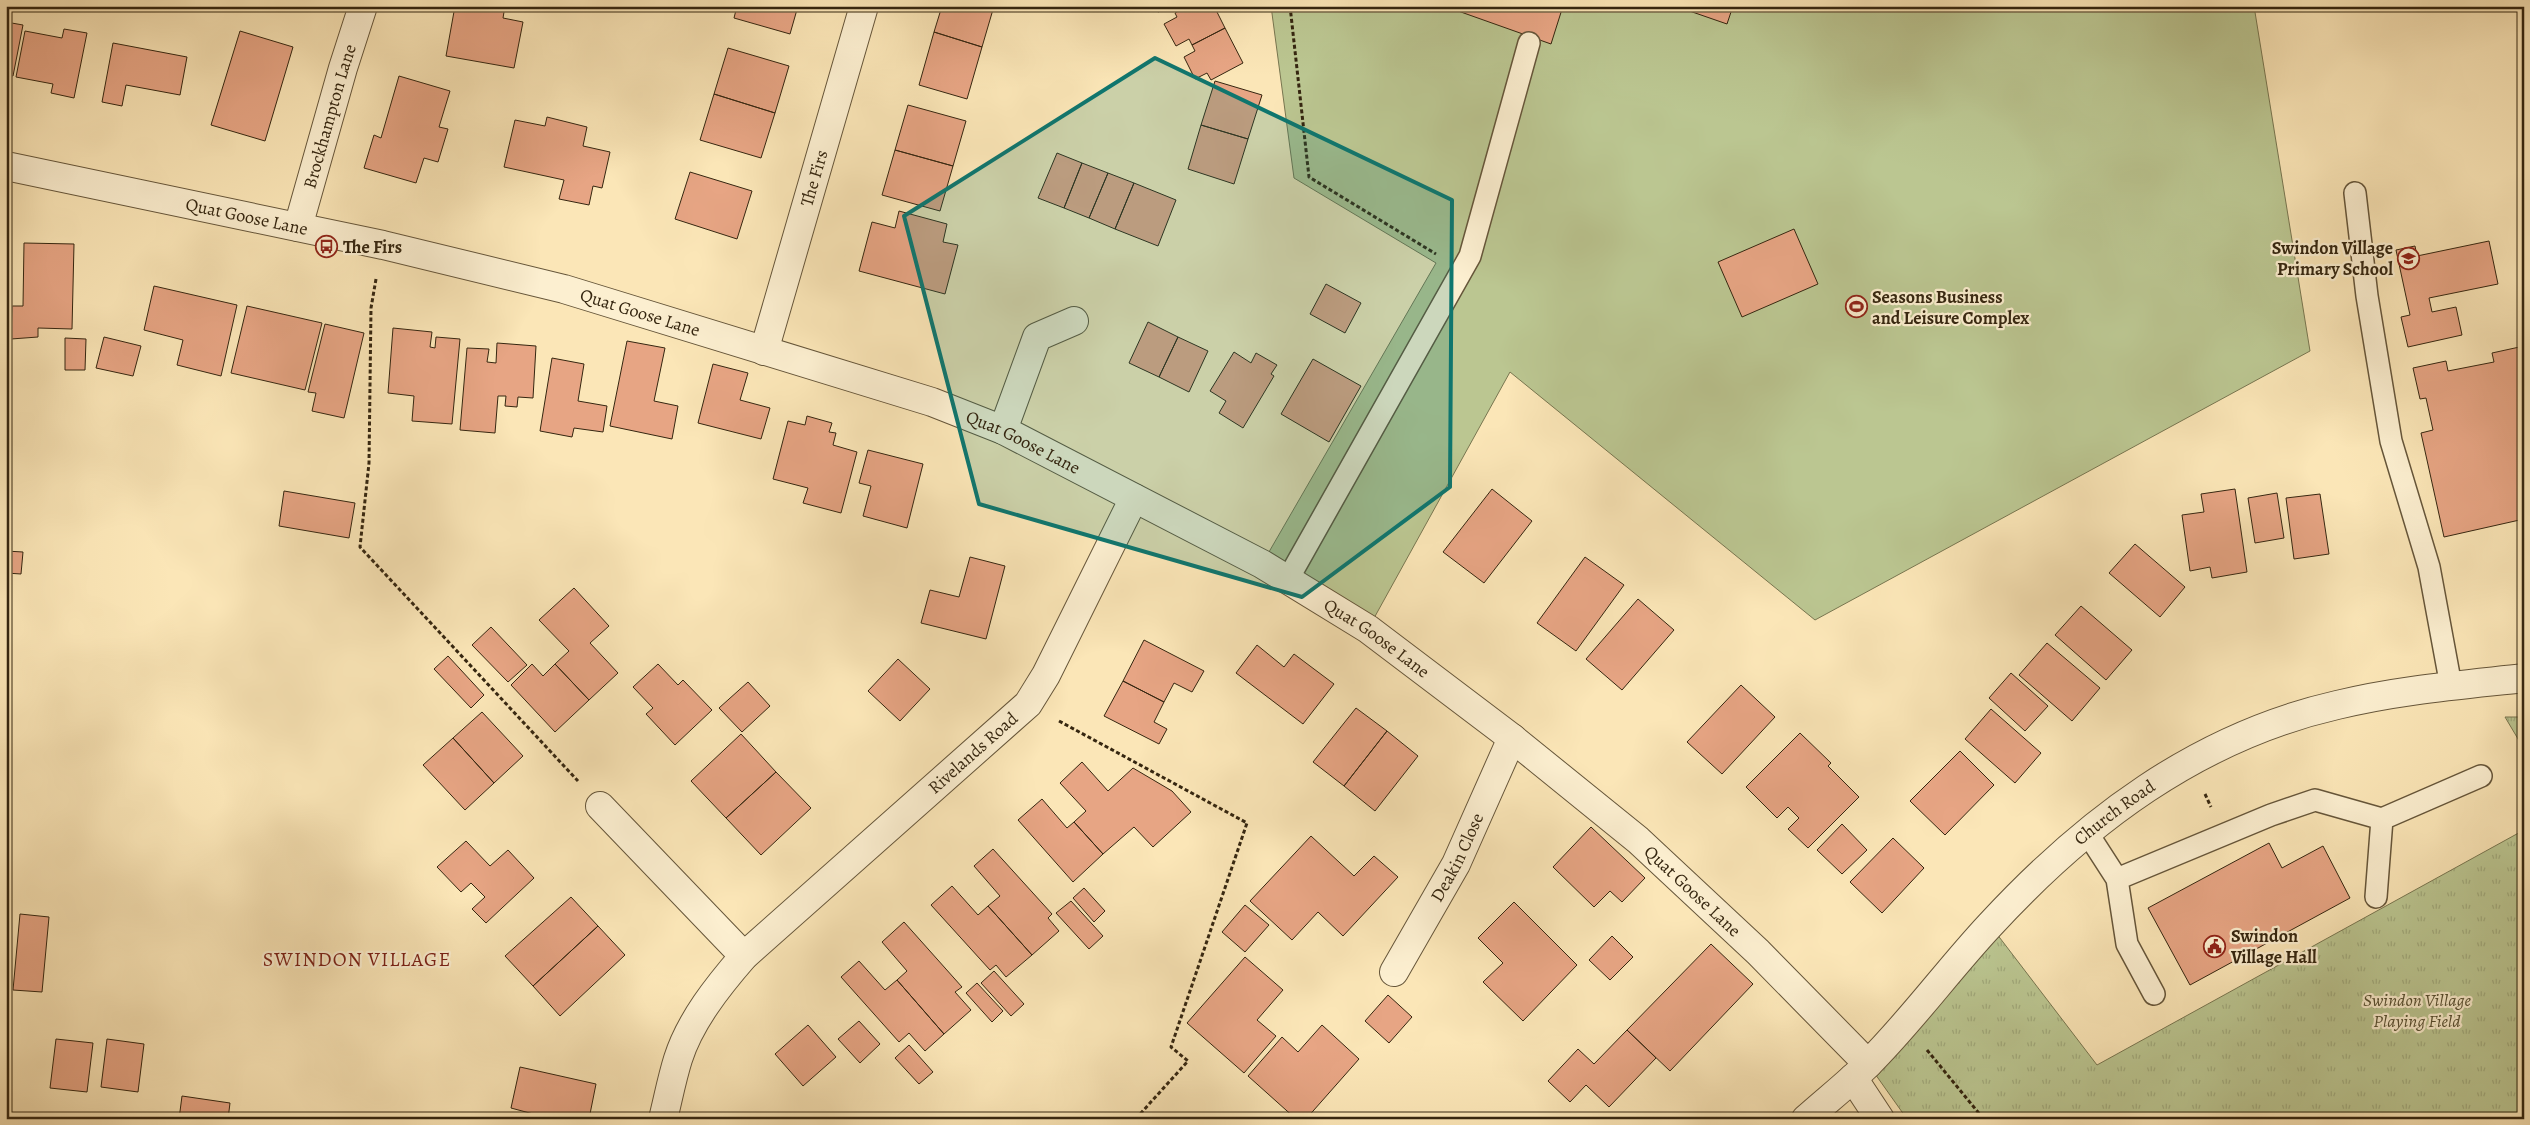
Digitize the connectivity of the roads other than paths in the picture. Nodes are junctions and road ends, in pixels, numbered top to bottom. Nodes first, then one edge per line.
1 (363, 6) edge
2 (864, 6) edge
3 (1529, 43) dead end
4 (6, 166) edge
5 (2355, 193) dead end
6 (298, 227) junction
7 (1074, 321) dead end
8 (764, 351) junction
9 (1003, 430) junction
10 (1134, 498) junction
11 (1288, 580) junction
12 (2524, 678) edge
13 (2451, 686) junction
14 (1512, 738) junction
15 (2481, 776) dead end
16 (600, 806) road end
17 (2382, 819) junction
18 (2086, 831) junction
19 (2117, 879) junction
20 (2376, 897) dead end
21 (744, 956) junction
22 (1394, 972) dead end
23 (2154, 994) dead end
24 (1860, 1071) junction
25 (663, 1119) edge
26 (1806, 1119) edge
27 (1880, 1119) edge

1 - 6 street, Brockhampton Lane
2 - 8 street, The Firs
3 - 11 lane
4 - 6 street, Quat Goose Lane
5 - 13 lane
6 - 8 street, Quat Goose Lane
7 - 9 street
8 - 9 street, Quat Goose Lane
9 - 10 street, Quat Goose Lane
10 - 11 street, Quat Goose Lane
10 - 21 street, Rivelands Road
11 - 14 street, Quat Goose Lane
12 - 13 street, Church Road
13 - 18 street, Church Road
14 - 22 street, Deakin Close
14 - 24 street, Quat Goose Lane
15 - 17 lane
16 - 21 street
17 - 19 lane
17 - 20 lane
18 - 19 lane
18 - 24 street, Church Road
19 - 23 lane
21 - 25 street, Rivelands Road
24 - 26 street, Church Road
24 - 27 street, Quat Goose Lane

